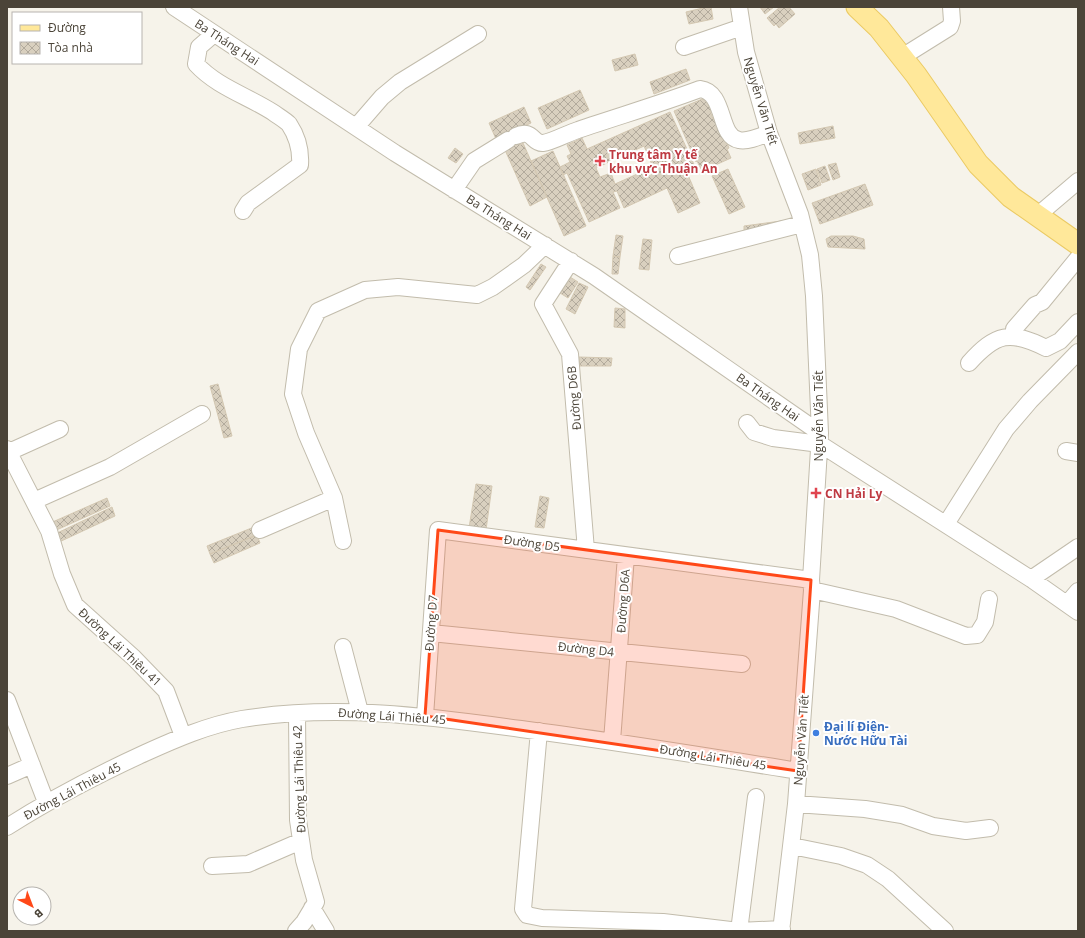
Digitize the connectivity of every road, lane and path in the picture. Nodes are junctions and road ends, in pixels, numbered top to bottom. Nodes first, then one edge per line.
1 (174, 7) edge
2 (738, 7) edge
3 (857, 7) edge
4 (951, 7) edge
5 (742, 27) junction
6 (214, 34) junction
7 (478, 34) dead end
8 (684, 46) dead end
9 (902, 57) junction
10 (356, 127) junction
11 (769, 134) junction
12 (1078, 181) edge
13 (454, 190) junction
14 (244, 211) dead end
15 (1038, 215) junction
16 (802, 224) junction
17 (1078, 244) edge
18 (545, 245) junction
19 (678, 256) dead end
20 (1078, 258) edge
21 (571, 261) junction
22 (1078, 322) edge
23 (1014, 335) junction
24 (1078, 352) edge
25 (969, 363) dead end
26 (202, 414) dead end
27 (747, 423) dead end
28 (60, 429) dead end
29 (820, 438) junction
30 (9, 453) edge
31 (334, 498) junction
32 (34, 501) junction
33 (946, 524) junction
34 (260, 530) dead end
35 (438, 530) joint
36 (343, 541) dead end
37 (1078, 547) edge
38 (586, 550) junction
39 (626, 556) junction
40 (1031, 579) junction
41 (811, 585) junction
42 (1078, 591) edge
43 (989, 599) dead end
44 (1072, 608) edge
45 (431, 633) junction
46 (343, 647) dead end
47 (619, 652) junction
48 (742, 664) dead end
49 (7, 700) edge
50 (360, 712) junction
51 (297, 714) junction
52 (425, 716) junction
53 (539, 731) junction
54 (183, 736) junction
55 (612, 741) junction
56 (32, 765) junction
57 (798, 771) junction
58 (7, 776) edge
59 (756, 797) dead end
60 (46, 802) junction
61 (796, 804) junction
62 (7, 827) edge
63 (990, 828) dead end
64 (301, 842) junction
65 (792, 846) junction
66 (212, 866) dead end
67 (312, 908) junction
68 (782, 930) edge
69 (941, 930) edge
70 (296, 931) edge
71 (326, 931) edge
72 (739, 931) edge

1 - 6 street, Ba Tháng Hai
2 - 5 street, Nguyễn Văn Tiết
3 - 9 main road
4 - 9 street
5 - 8 street
5 - 11 street, Nguyễn Văn Tiết
6 - 10 street, Ba Tháng Hai
6 - 14 street
7 - 10 street
9 - 15 main road
10 - 13 street, Ba Tháng Hai
11 - 13 street
11 - 16 street, Nguyễn Văn Tiết
12 - 15 street
13 - 18 street, Ba Tháng Hai
15 - 17 main road
16 - 19 street
16 - 29 street, Nguyễn Văn Tiết
18 - 21 street, Ba Tháng Hai
18 - 31 street
20 - 23 street
21 - 29 street, Ba Tháng Hai
21 - 38 street, Đường D6B
22 - 23 street
23 - 25 street
24 - 33 street
26 - 32 street
27 - 29 street
28 - 30 street
29 - 33 street, Ba Tháng Hai
29 - 41 street, Nguyễn Văn Tiết
30 - 32 street, Đường Lái Thiêu 41
31 - 34 street
31 - 36 street
32 - 54 street, Đường Lái Thiêu 41
33 - 40 street, Ba Tháng Hai
35 - 38 street, Đường D5
35 - 45 street, Đường D7
37 - 40 street
38 - 39 street, Đường D5
39 - 41 street, Đường D5
39 - 47 street, Đường D6A
40 - 44 street, Ba Tháng Hai
41 - 43 street, Đường D5
41 - 57 street, Nguyễn Văn Tiết
42 - 44 street
45 - 47 street, Đường D4
45 - 52 street, Đường D7
46 - 50 street
47 - 48 street, Đường D4
47 - 55 street, Đường D6A
49 - 56 street
50 - 51 street, Đường Lái Thiêu 45
50 - 52 street, Đường Lái Thiêu 45
51 - 54 street, Đường Lái Thiêu 45
51 - 64 street, Đường Lái Thiêu 42
52 - 53 street, Đường Lái Thiêu 45
53 - 55 street, Đường Lái Thiêu 45
53 - 72 street
54 - 60 street, Đường Lái Thiêu 45
55 - 57 street, Đường Lái Thiêu 45
56 - 58 street
56 - 60 street
57 - 61 street, Nguyễn Văn Tiết
59 - 72 street
60 - 62 street, Đường Lái Thiêu 45
61 - 63 street
61 - 65 street, Nguyễn Văn Tiết
64 - 66 street
64 - 67 street, Đường Lái Thiêu 42
65 - 68 street, Nguyễn Văn Tiết
65 - 69 street
67 - 70 street
67 - 71 street
68 - 72 street

